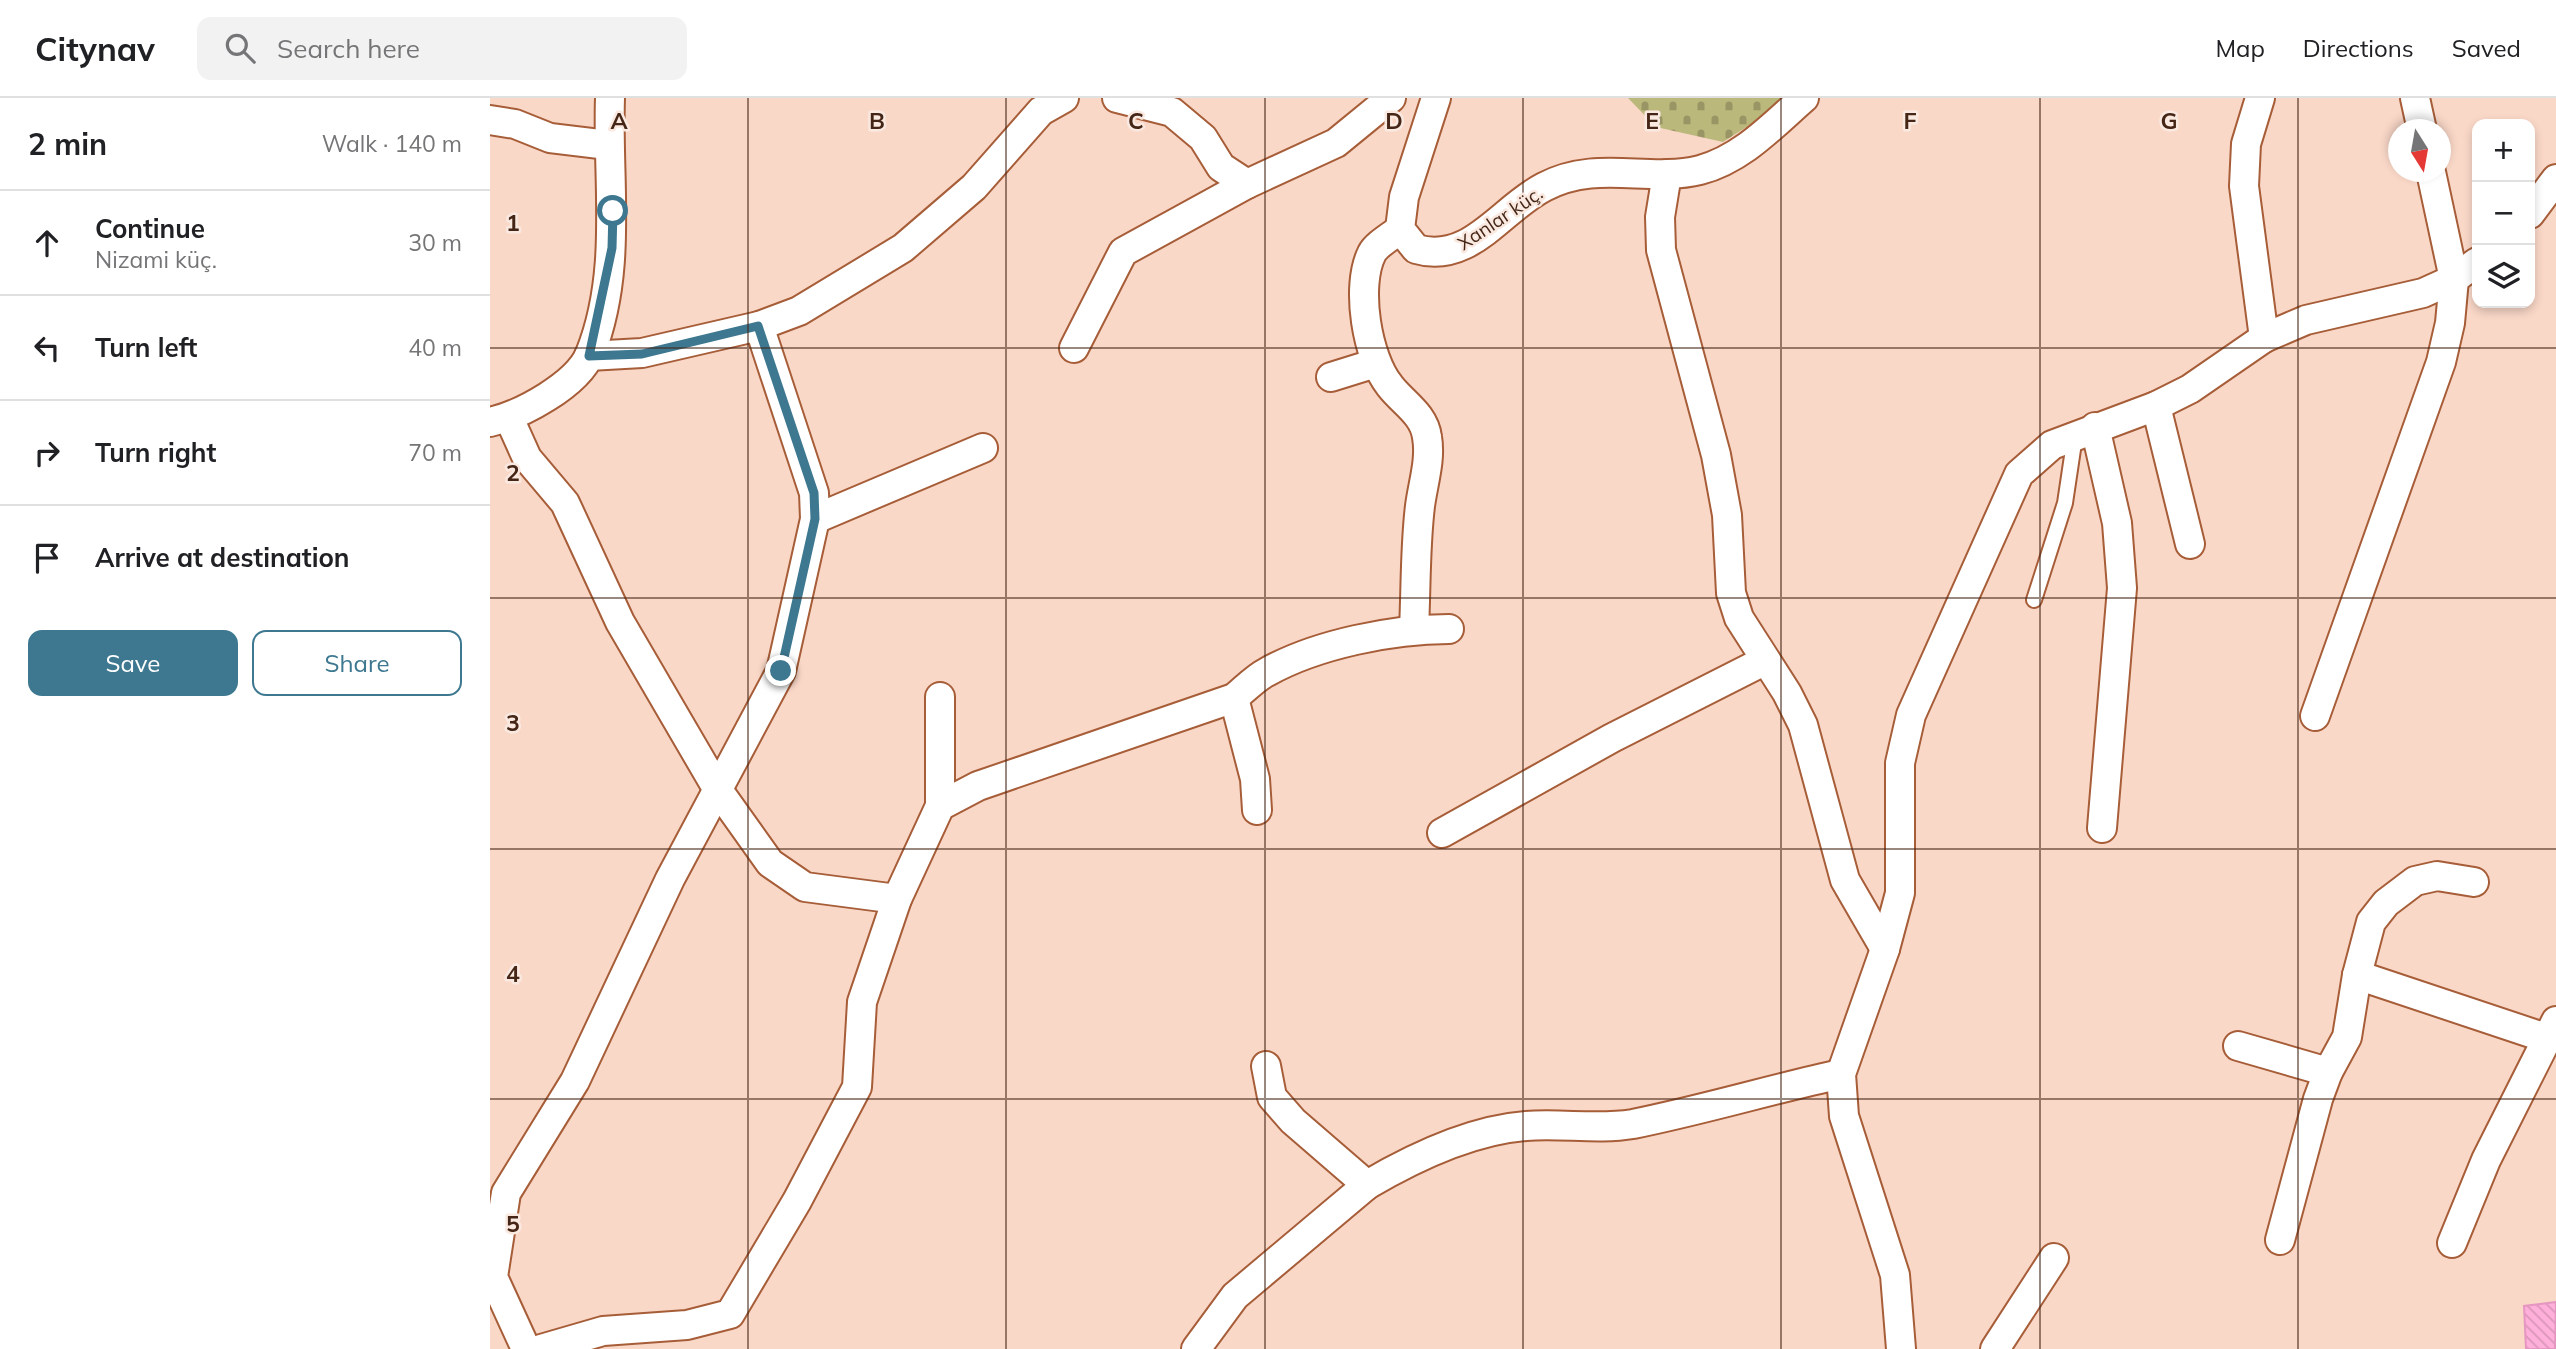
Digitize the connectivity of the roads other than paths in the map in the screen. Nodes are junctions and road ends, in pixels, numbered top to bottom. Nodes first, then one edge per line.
1 (610, 98) edge
2 (1065, 98) edge
3 (1116, 98) edge
4 (1391, 98) edge
5 (1436, 98) edge
6 (1804, 98) edge
7 (2260, 98) edge
8 (2415, 98) edge
9 (504, 114) edge
10 (2420, 119) edge
11 (608, 145) junction
12 (1667, 174) junction
13 (2556, 179) edge
14 (2433, 182) edge
15 (1247, 184) junction
16 (2535, 207) edge
17 (1400, 229) junction
18 (2472, 266) edge
19 (2454, 279) junction
20 (758, 326) junction
21 (2264, 338) junction
22 (1074, 348) dead end
23 (589, 356) junction
24 (1376, 363) junction
25 (1331, 377) dead end
26 (2156, 406) junction
27 (500, 420) edge
28 (2085, 431) junction
29 (983, 448) dead end
30 (815, 519) junction
31 (2190, 544) dead end
32 (2034, 600) dead end
33 (1414, 629) junction
34 (1450, 629) dead end
35 (1763, 661) junction
36 (940, 697) dead end
37 (1234, 698) junction
38 (2315, 716) dead end
39 (718, 790) junction
40 (940, 806) junction
41 (1257, 810) dead end
42 (2102, 828) dead end
43 (1442, 833) dead end
44 (2474, 882) dead end
45 (897, 899) junction
46 (1885, 949) junction
47 (2357, 975) junction
48 (2551, 1029) edge
49 (2238, 1046) dead end
50 (1266, 1066) dead end
51 (2328, 1072) junction
52 (1841, 1074) junction
53 (1367, 1185) junction
54 (2280, 1240) dead end
55 (2452, 1243) dead end
56 (2054, 1258) dead end
57 (526, 1349) edge
58 (541, 1349) edge
59 (1196, 1349) edge
60 (1900, 1349) edge
61 (1995, 1349) edge

1 - 11 street
2 - 20 street
3 - 15 street
4 - 15 street
5 - 17 street
6 - 12 street, Xanlar küç.
7 - 21 street
8 - 10 street
9 - 11 street
11 - 23 street
12 - 17 street, Xanlar küç.
12 - 35 street
13 - 16 street
14 - 19 street
15 - 22 street
17 - 24 street
18 - 19 street
19 - 21 street
19 - 38 street
20 - 23 street
20 - 30 street
21 - 26 street
23 - 27 street
24 - 25 street
24 - 33 street
26 - 28 street
26 - 31 street
27 - 39 street
28 - 32 lane
28 - 42 street
28 - 46 street
29 - 30 street
30 - 39 street
33 - 34 street
33 - 37 street
35 - 43 street
35 - 46 street
36 - 40 street
37 - 40 street
37 - 41 street
39 - 45 street
39 - 57 street
40 - 45 street
44 - 47 street
45 - 58 street
46 - 52 street
47 - 48 street
47 - 51 street
48 - 55 street
49 - 51 street
50 - 53 street
51 - 54 street
52 - 53 street
52 - 60 street
53 - 59 street
56 - 61 street

